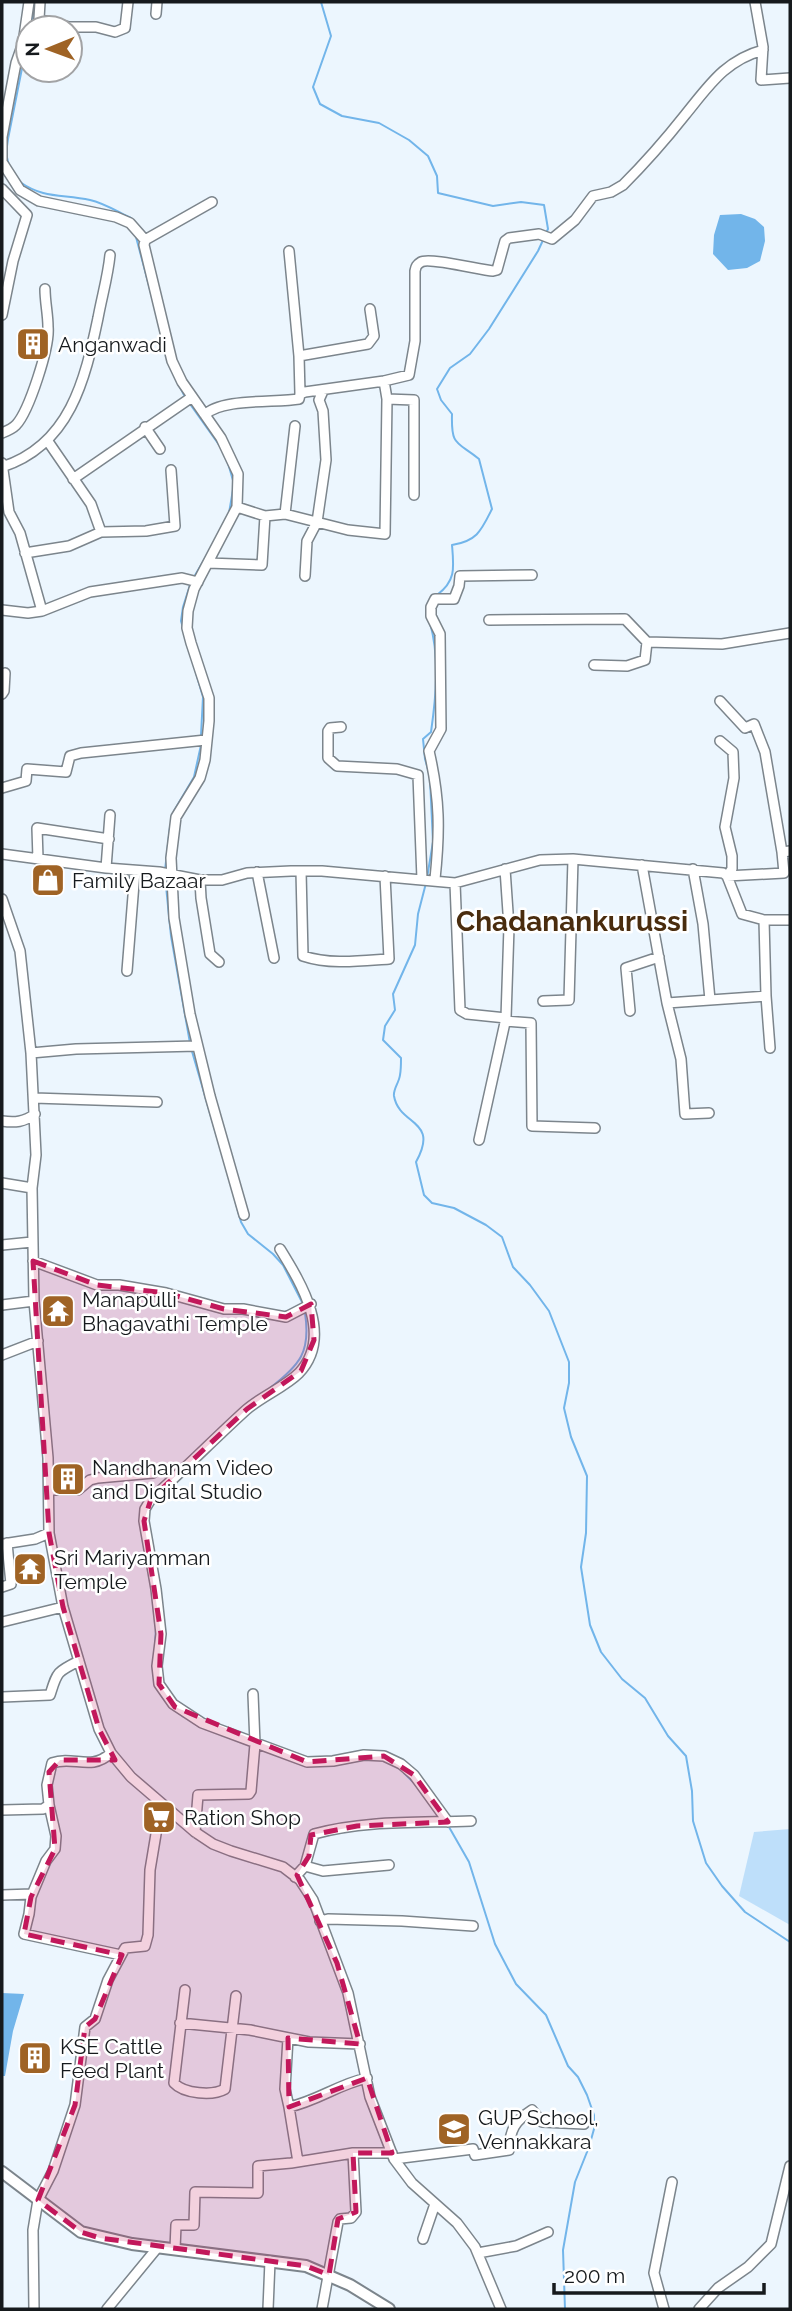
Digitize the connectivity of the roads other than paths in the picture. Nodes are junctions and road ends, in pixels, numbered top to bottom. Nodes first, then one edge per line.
1 (29, 2) edge
2 (40, 2) edge
3 (128, 2) edge
4 (157, 2) edge
5 (755, 2) edge
6 (156, 14) dead end
7 (763, 50) junction
8 (790, 78) edge
9 (2, 162) edge
10 (2, 189) edge
11 (212, 202) dead end
12 (145, 240) junction
13 (289, 251) dead end
14 (110, 255) dead end
15 (45, 289) dead end
16 (370, 309) dead end
17 (2, 315) edge
18 (299, 356) junction
19 (384, 381) junction
20 (323, 391) junction
21 (300, 394) junction
22 (192, 397) junction
23 (387, 399) junction
24 (205, 415) junction
25 (295, 426) dead end
26 (145, 427) junction
27 (2, 433) edge
28 (47, 440) junction
29 (160, 449) dead end
30 (2, 465) edge
31 (171, 470) dead end
32 (73, 479) junction
33 (414, 495) dead end
34 (237, 507) junction
35 (285, 514) junction
36 (265, 516) junction
37 (317, 522) junction
38 (101, 532) junction
39 (25, 553) junction
40 (208, 563) junction
41 (532, 575) dead end
42 (305, 576) dead end
43 (195, 581) junction
44 (2, 610) edge
45 (41, 611) junction
46 (489, 620) dead end
47 (790, 633) edge
48 (647, 642) junction
49 (594, 665) dead end
50 (5, 673) dead end
51 (2, 694) edge
52 (720, 701) dead end
53 (341, 727) dead end
54 (206, 740) junction
55 (720, 741) dead end
56 (2, 788) edge
57 (110, 815) dead end
58 (110, 839) junction
59 (786, 852) edge
60 (2, 854) edge
61 (38, 859) junction
62 (573, 859) junction
63 (642, 865) junction
64 (106, 868) junction
65 (505, 869) junction
66 (693, 869) junction
67 (135, 871) junction
68 (301, 871) junction
69 (257, 872) junction
70 (167, 874) junction
71 (385, 876) junction
72 (727, 876) junction
73 (200, 880) junction
74 (429, 880) junction
75 (455, 883) junction
76 (2, 899) edge
77 (764, 920) junction
78 (790, 920) edge
79 (14, 930) junction
80 (2, 932) edge
81 (659, 957) junction
82 (274, 958) dead end
83 (219, 962) dead end
84 (127, 971) dead end
85 (766, 996) junction
86 (710, 1000) junction
87 (543, 1001) dead end
88 (667, 1003) junction
89 (630, 1011) dead end
90 (506, 1019) junction
91 (197, 1046) junction
92 (770, 1048) dead end
93 (31, 1053) junction
94 (34, 1098) junction
95 (157, 1101) dead end
96 (35, 1114) junction
97 (709, 1114) dead end
98 (2, 1121) edge
99 (595, 1128) dead end
100 (479, 1140) dead end
101 (2, 1183) edge
102 (32, 1188) junction
103 (244, 1215) dead end
104 (32, 1242) junction
105 (2, 1245) edge
106 (280, 1249) dead end
107 (33, 1261) junction
108 (33, 1301) junction
109 (311, 1304) junction
110 (2, 1305) edge
111 (38, 1341) junction
112 (2, 1355) edge
113 (153, 1473) dead end
114 (49, 1490) junction
115 (49, 1534) junction
116 (4, 1544) edge
117 (2, 1587) edge
118 (63, 1607) junction
119 (2, 1622) edge
120 (79, 1661) junction
121 (253, 1694) dead end
122 (2, 1698) edge
123 (255, 1744) junction
124 (111, 1753) junction
125 (161, 1804) junction
126 (49, 1805) junction
127 (2, 1810) edge
128 (471, 1821) dead end
129 (445, 1822) junction
130 (195, 1832) junction
131 (389, 1865) dead end
132 (305, 1866) junction
133 (295, 1877) junction
134 (32, 1894) junction
135 (2, 1895) edge
136 (320, 1921) junction
137 (473, 1926) dead end
138 (121, 1955) junction
139 (184, 1990) dead end
140 (236, 1996) dead end
141 (180, 2023) junction
142 (231, 2029) junction
143 (288, 2039) junction
144 (360, 2044) junction
145 (367, 2078) junction
146 (289, 2107) junction
147 (584, 2124) dead end
148 (353, 2153) junction
149 (393, 2156) junction
150 (298, 2162) junction
151 (790, 2166) edge
152 (2, 2172) edge
153 (672, 2182) dead end
154 (38, 2200) junction
155 (435, 2204) junction
156 (548, 2232) dead end
157 (423, 2239) dead end
158 (158, 2247) junction
159 (175, 2249) junction
160 (478, 2253) junction
161 (270, 2261) junction
162 (329, 2275) junction
163 (374, 2305) edge
164 (34, 2309) edge
165 (107, 2309) edge
166 (268, 2309) edge
167 (322, 2309) edge
168 (389, 2309) edge
169 (501, 2309) edge
170 (664, 2309) edge
171 (699, 2309) edge

1 - 9 street
2 - 3 street
4 - 6 street
5 - 7 street
7 - 8 street
7 - 19 street
9 - 12 street
10 - 17 street
11 - 12 street
12 - 22 street
13 - 18 street
14 - 28 street
15 - 27 street
16 - 18 street
18 - 21 street
19 - 20 street
19 - 23 street
20 - 21 street
20 - 37 street
21 - 24 street
22 - 24 street
22 - 26 street
23 - 33 street
23 - 37 street
24 - 34 street
25 - 35 street
26 - 29 street
26 - 32 street
28 - 30 street
28 - 32 street
30 - 39 street
31 - 38 street
32 - 38 street
34 - 36 street
34 - 40 street
35 - 36 street
35 - 37 street
36 - 40 street
37 - 42 street
38 - 39 street
39 - 45 street
40 - 43 street
41 - 74 street
43 - 45 street
43 - 54 street
44 - 45 street
46 - 48 street
47 - 48 street
48 - 49 street
50 - 51 street
52 - 59 street
53 - 74 street
54 - 56 street
54 - 70 street
55 - 72 street
57 - 58 street
58 - 61 street
58 - 64 street
59 - 72 street
60 - 61 street
61 - 64 street
62 - 63 street
62 - 65 street
62 - 87 street
63 - 66 street
63 - 81 street
64 - 67 street
65 - 75 street
65 - 90 street
66 - 72 street
66 - 86 street
67 - 70 street
67 - 84 street
68 - 69 street
68 - 71 street
68 - 71 street
69 - 73 street
69 - 82 street
70 - 73 street
70 - 91 street
71 - 74 street
72 - 77 street
73 - 83 street
74 - 75 street
75 - 90 street
76 - 79 street
77 - 78 street
77 - 85 street
79 - 80 street
79 - 93 street
81 - 88 street
81 - 89 street
85 - 86 street
85 - 92 street
86 - 88 street
88 - 97 street
90 - 99 street
90 - 100 street
91 - 93 street
91 - 103 street
93 - 94 street
94 - 95 street
94 - 96 street
96 - 98 street
96 - 102 street
101 - 102 street
102 - 104 street
104 - 105 street
104 - 107 street
106 - 109 street
107 - 108 street
107 - 109 street
108 - 110 street
108 - 111 street
109 - 123 street
111 - 112 street
111 - 114 street
113 - 114 street
114 - 115 street
115 - 116 street
115 - 118 street
116 - 117 street
118 - 119 street
118 - 120 street
120 - 122 street
120 - 124 street
121 - 123 street
123 - 129 street
123 - 130 street
124 - 125 street
124 - 126 street
125 - 130 street
125 - 138 street
126 - 127 street
126 - 134 street
128 - 129 street
129 - 132 street
130 - 133 street
131 - 132 street
132 - 133 street
133 - 136 street
134 - 135 street
134 - 138 street
136 - 137 street
136 - 144 street
138 - 154 street
139 - 141 street
140 - 142 street
141 - 142 street
141 - 142 street
142 - 143 street
143 - 144 street
143 - 146 street
144 - 145 street
145 - 146 street
145 - 149 street
146 - 150 street
147 - 149 street
148 - 149 street
148 - 150 street
148 - 162 street
149 - 155 street
150 - 159 street
151 - 171 street
152 - 154 main road
153 - 170 street
154 - 158 main road
154 - 164 street
155 - 157 street
155 - 160 street
156 - 160 street
158 - 159 main road
158 - 165 street
159 - 161 main road
160 - 169 street
161 - 162 main road
161 - 166 street
162 - 163 main road
162 - 167 street
163 - 168 main road

